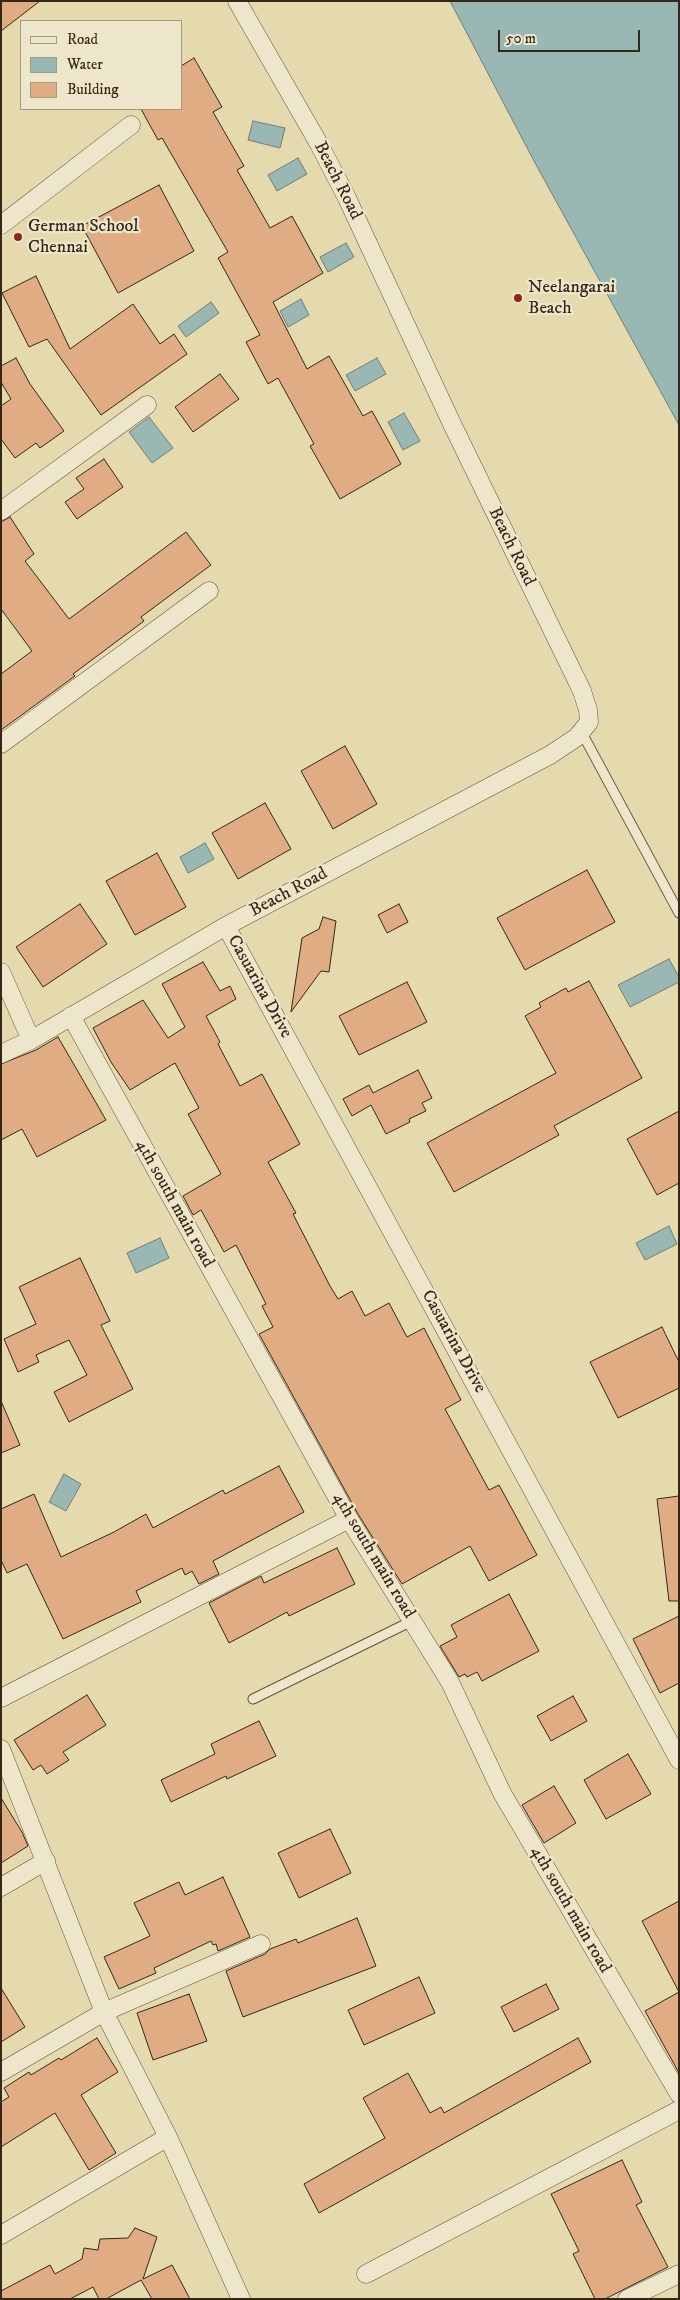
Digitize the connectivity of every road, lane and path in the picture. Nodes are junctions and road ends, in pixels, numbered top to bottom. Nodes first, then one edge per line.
1 (237, 1) edge
2 (131, 125) dead end
3 (1, 225) edge
4 (147, 405) dead end
5 (1, 510) edge
6 (209, 591) dead end
7 (582, 733) junction
8 (1, 744) edge
9 (679, 913) edge
10 (226, 926) junction
11 (1, 972) edge
12 (71, 1016) junction
13 (31, 1040) junction
14 (1, 1054) edge
15 (349, 1519) junction
16 (412, 1621) junction
17 (1, 1698) edge
18 (253, 1699) dead end
19 (1, 1749) edge
20 (679, 1760) edge
21 (46, 1861) junction
22 (1, 1887) edge
23 (261, 1944) dead end
24 (104, 2012) junction
25 (1, 2072) edge
26 (679, 2094) edge
27 (679, 2110) edge
28 (168, 2137) junction
29 (1, 2235) edge
30 (366, 2274) dead end
31 (679, 2274) edge
32 (241, 2299) edge
33 (628, 2299) edge

1 - 7 street, Beach Road
2 - 3 street
4 - 5 street
6 - 8 street
7 - 9 lane
7 - 10 street, Beach Road
10 - 12 street, Beach Road
10 - 20 street, Casuarina Drive
11 - 13 street
12 - 13 street, Beach Road
12 - 15 street, 4th south main road
13 - 14 street, Beach Road
15 - 16 street, 4th south main road
15 - 17 street
16 - 18 lane
16 - 26 street, 4th south main road
19 - 21 street
21 - 22 street
21 - 24 street
23 - 24 street
24 - 25 street
24 - 28 street
27 - 30 street
28 - 29 street
28 - 32 street
31 - 33 street

